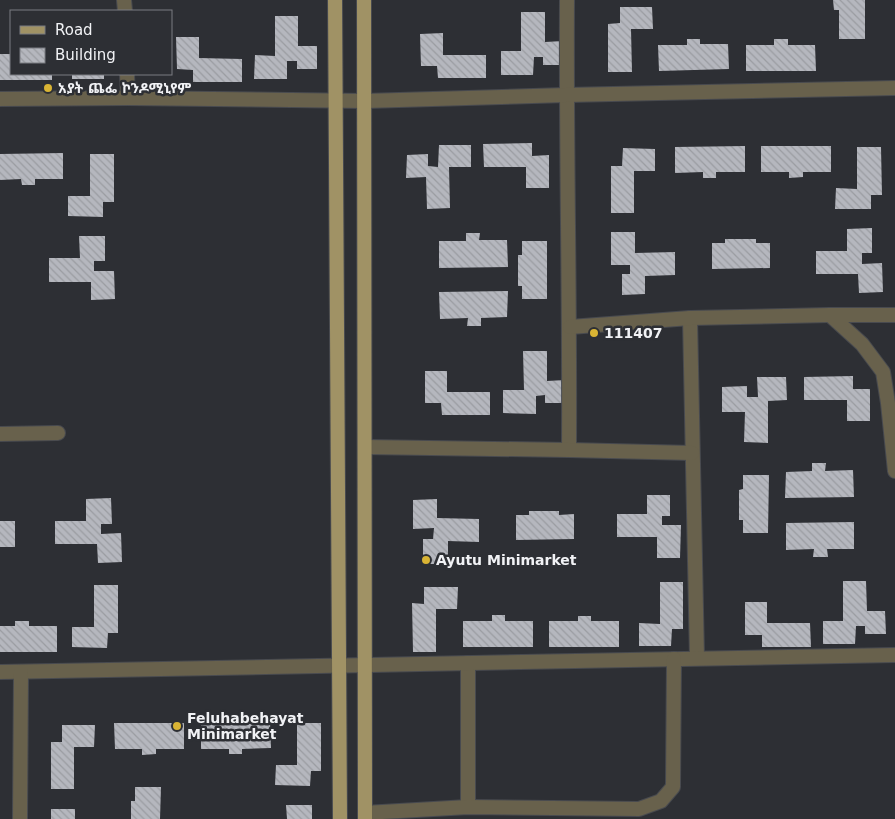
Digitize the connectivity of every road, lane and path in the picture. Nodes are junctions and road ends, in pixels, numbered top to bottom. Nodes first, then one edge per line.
1 (335, 0) edge
2 (364, 0) edge
3 (567, 0) edge
4 (127, 75) edge
5 (895, 88) edge
6 (566, 94) junction
7 (128, 98) junction
8 (0, 99) edge
9 (335, 101) junction
10 (365, 101) junction
11 (830, 315) junction
12 (895, 315) edge
13 (690, 318) junction
14 (570, 327) junction
15 (58, 433) dead end
16 (0, 434) edge
17 (365, 447) junction
18 (569, 450) junction
19 (692, 454) junction
20 (895, 470) edge
21 (895, 655) edge
22 (697, 658) junction
23 (674, 659) junction
24 (468, 663) junction
25 (340, 665) junction
26 (366, 665) junction
27 (0, 672) edge
28 (21, 672) junction
29 (468, 807) junction
30 (365, 816) edge
31 (20, 819) edge
32 (340, 819) edge

1 - 9 main road
2 - 10 main road
3 - 6 street
4 - 7 street
5 - 6 street
6 - 10 street
6 - 14 street
7 - 8 street
7 - 9 street
9 - 10 street
9 - 25 main road
10 - 17 main road
11 - 12 street
11 - 13 street
11 - 20 street
13 - 14 street
13 - 19 street
14 - 18 street
15 - 16 street
17 - 18 street
17 - 26 main road
18 - 19 street
19 - 22 street
21 - 22 street
22 - 23 street
23 - 24 street
23 - 29 street
24 - 26 street
24 - 29 street
25 - 26 street
25 - 28 street
25 - 32 main road
26 - 30 main road
27 - 28 street
28 - 31 street
29 - 30 street

